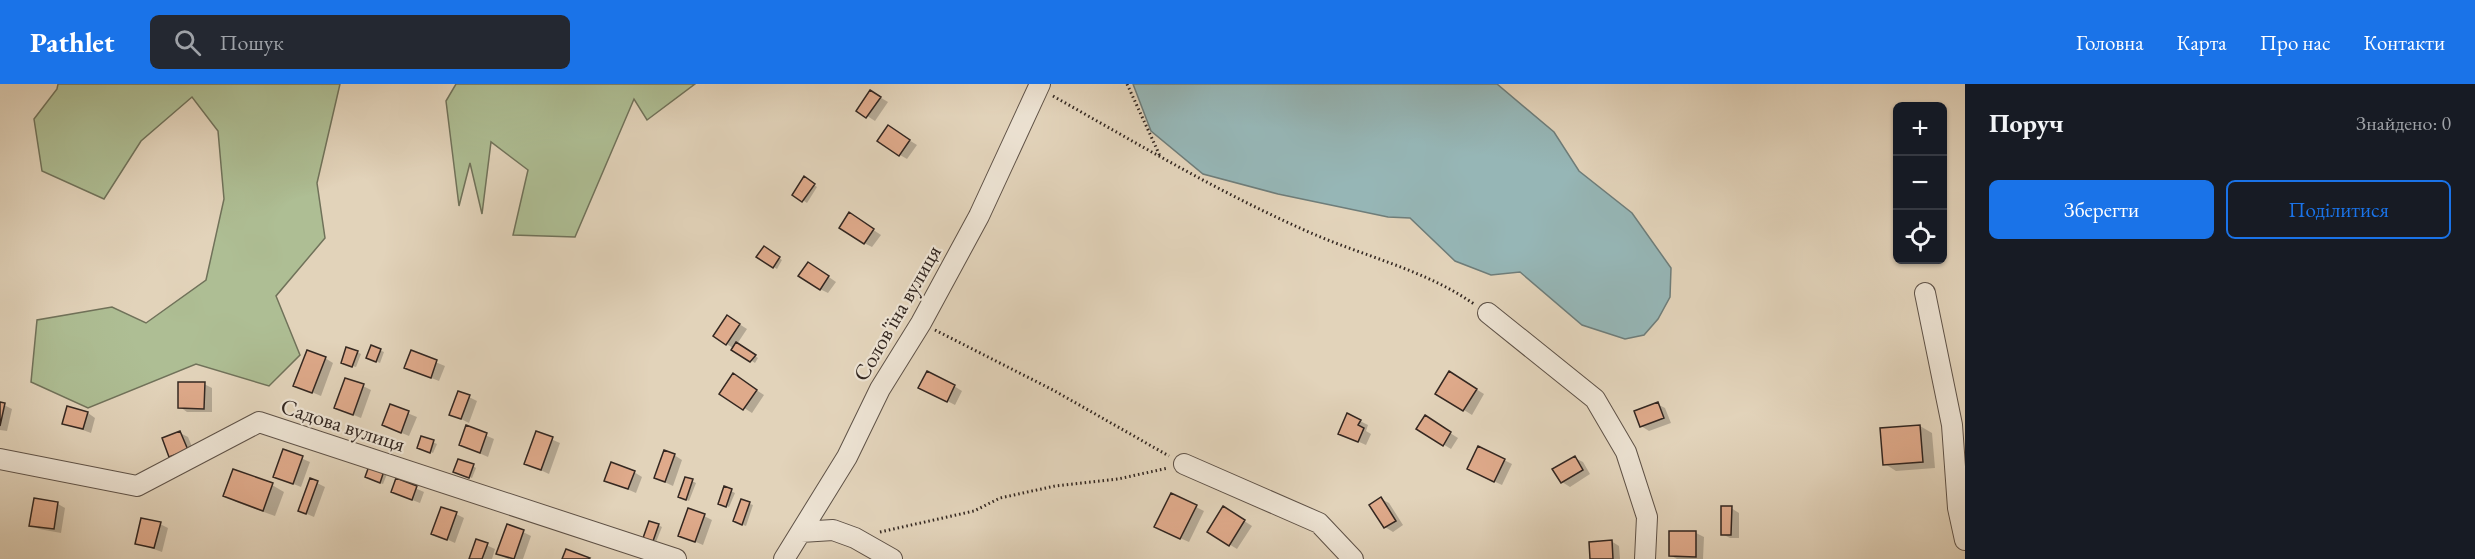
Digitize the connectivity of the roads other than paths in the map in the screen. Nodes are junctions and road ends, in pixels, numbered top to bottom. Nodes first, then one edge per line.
1 (1039, 86) edge
2 (1925, 293) dead end
3 (1488, 313) road end
4 (0, 459) edge
5 (1184, 464) road end
6 (801, 532) junction
7 (1965, 540) edge
8 (676, 559) edge
9 (784, 559) edge
10 (892, 559) edge
11 (1353, 559) edge
12 (1645, 559) edge

1 - 6 street, Солов'їна вулиця
2 - 7 street
3 - 12 street
4 - 8 street, Садова вулиця
5 - 11 street
6 - 9 street, Солов'їна вулиця
6 - 10 street

